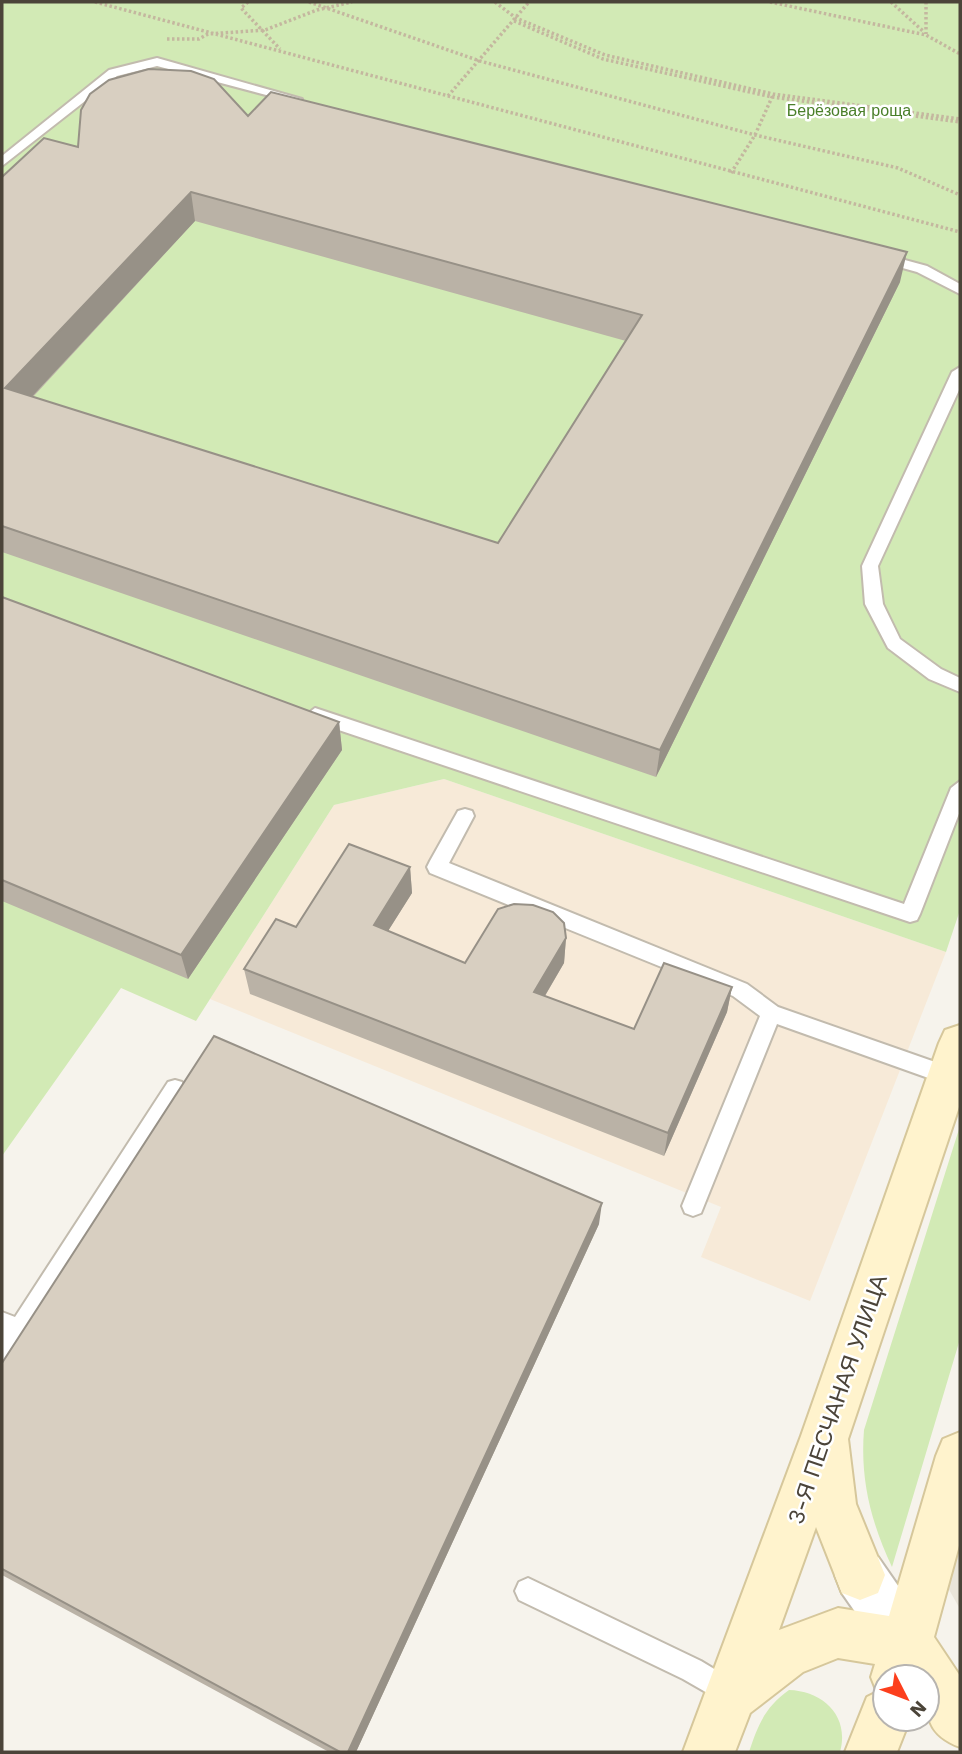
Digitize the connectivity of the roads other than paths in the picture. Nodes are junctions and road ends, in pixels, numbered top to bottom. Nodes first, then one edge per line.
1 (305, 102) edge
2 (2, 162) edge
3 (868, 254) edge
4 (960, 290) edge
5 (960, 372) edge
6 (960, 685) edge
7 (291, 708) edge
8 (960, 788) edge
9 (465, 816) dead end
10 (771, 1013) junction
11 (954, 1060) edge
12 (175, 1089) dead end
13 (693, 1206) dead end
14 (11, 1328) edge
15 (2, 1358) edge
16 (825, 1436) junction
17 (960, 1456) edge
18 (528, 1591) dead end
19 (902, 1660) edge
20 (732, 1694) junction
21 (960, 1721) edge
22 (878, 1733) edge
23 (709, 1752) edge
24 (871, 1752) edge

1 - 2 lane
3 - 4 lane
5 - 6 lane
7 - 8 lane
9 - 10 lane
10 - 11 lane
10 - 13 lane
11 - 16 street, 3-Я ПЕСЧАНАЯ УЛИЦА
12 - 14 lane
14 - 15 lane
16 - 19 street
16 - 20 street, 3-Я ПЕСЧАНАЯ УЛИЦА
17 - 19 street
18 - 20 lane
19 - 20 street
19 - 21 street
20 - 23 street, 3-Я ПЕСЧАНАЯ УЛИЦА
22 - 24 street

